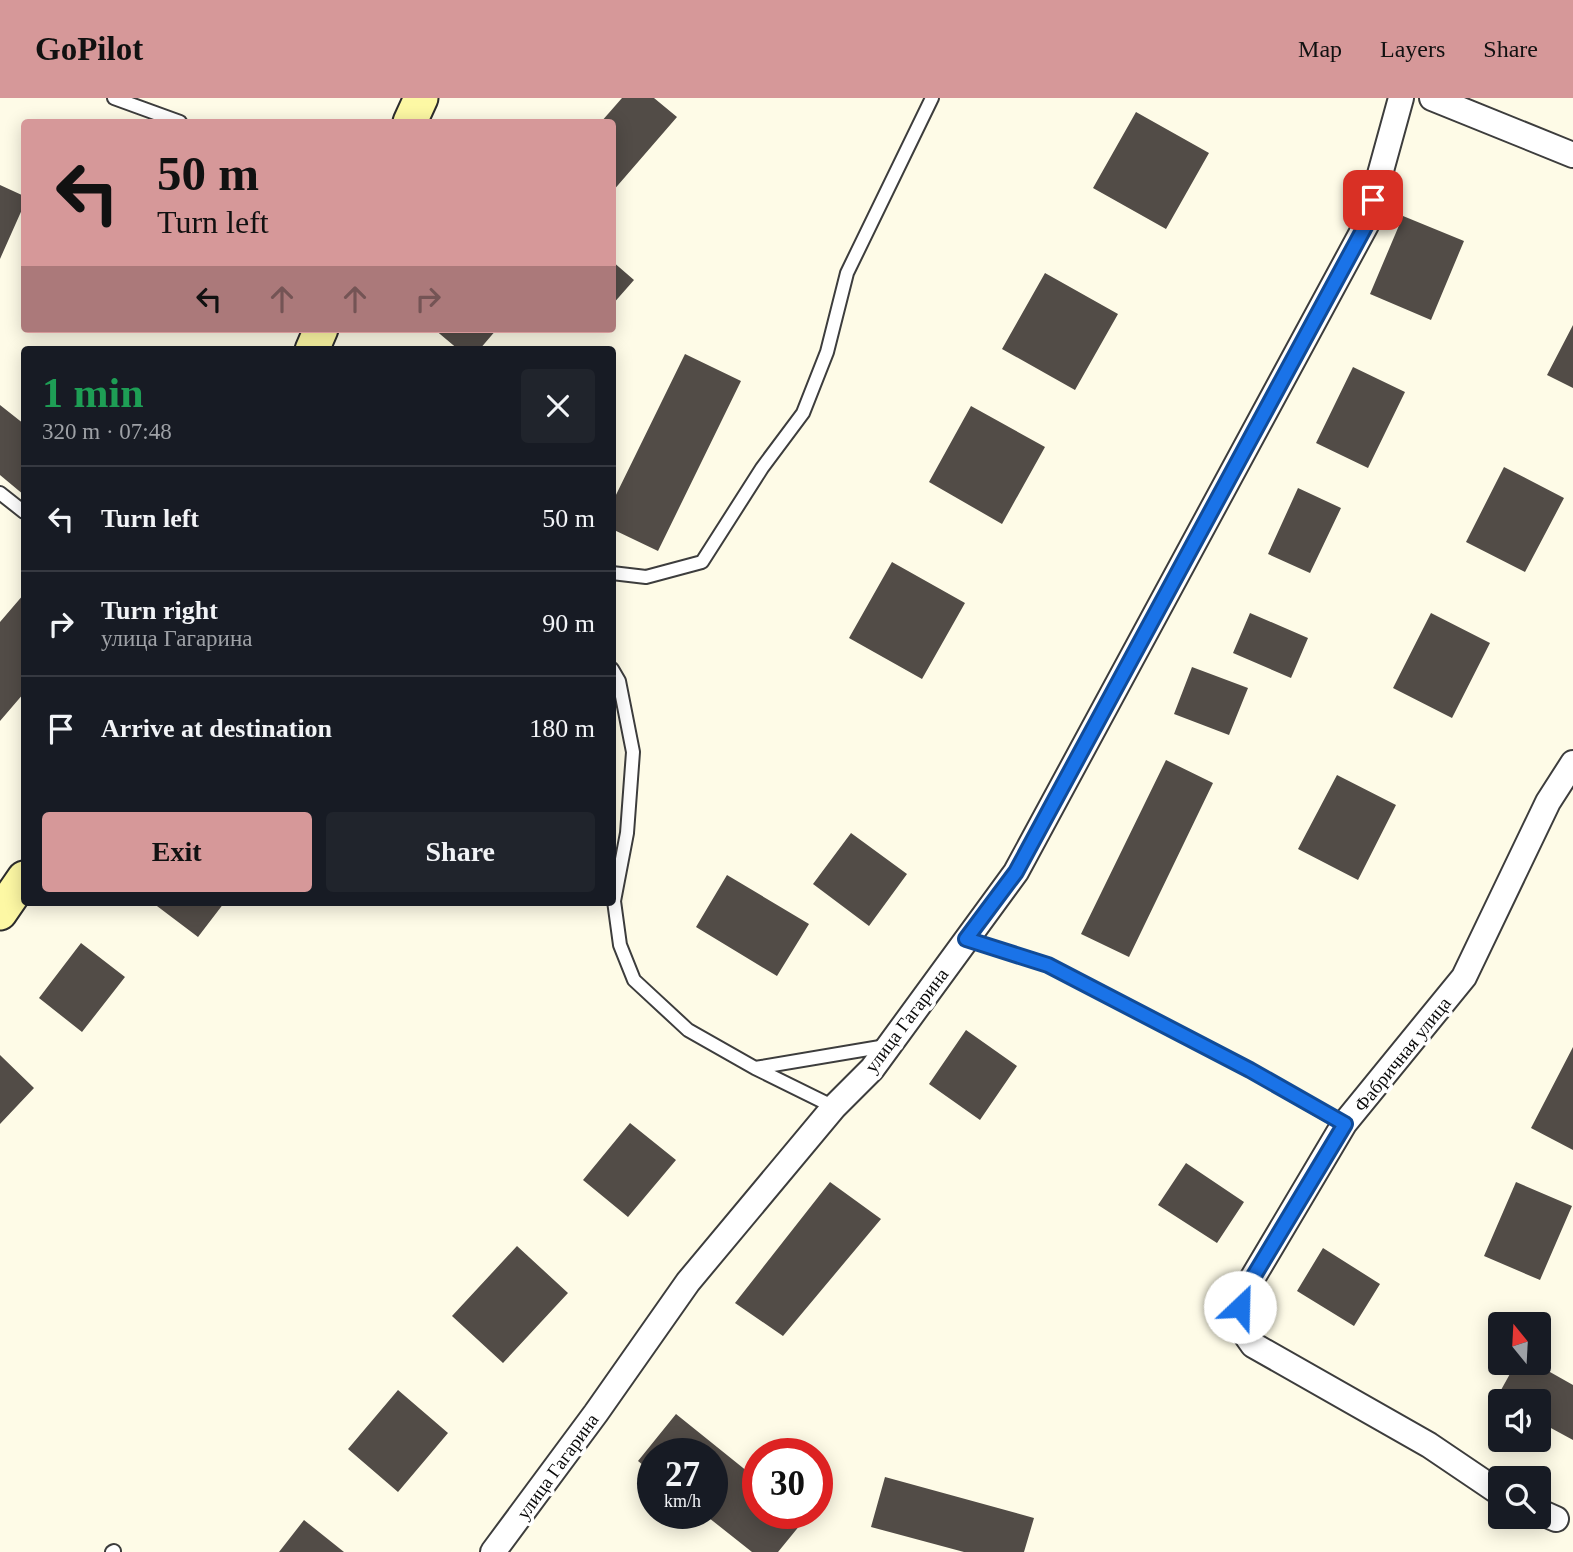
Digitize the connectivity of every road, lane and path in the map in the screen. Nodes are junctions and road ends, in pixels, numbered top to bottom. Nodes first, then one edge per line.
1 (114, 98) edge
2 (421, 98) edge
3 (932, 98) edge
4 (1401, 98) edge
5 (1433, 98) edge
6 (172, 119) edge
7 (411, 119) edge
8 (1573, 155) edge
9 (0, 493) edge
10 (21, 510) edge
11 (616, 573) edge
12 (616, 677) edge
13 (1573, 763) edge
14 (21, 882) edge
15 (616, 891) edge
16 (615, 906) edge
17 (0, 914) edge
18 (966, 939) junction
19 (888, 1045) junction
20 (755, 1068) junction
21 (834, 1107) junction
22 (1345, 1124) junction
23 (1488, 1485) edge
24 (493, 1552) edge

1 - 6 lane
2 - 7 street
3 - 11 lane
4 - 18 street, улица Гагарина
5 - 8 street
9 - 10 lane
12 - 15 lane
13 - 22 street, Фабричная улица
14 - 17 street
16 - 20 lane
18 - 19 street, улица Гагарина
18 - 22 lane
19 - 20 lane
19 - 21 street, улица Гагарина
20 - 21 lane
21 - 24 street, улица Гагарина
22 - 23 street, Фабричная улица

